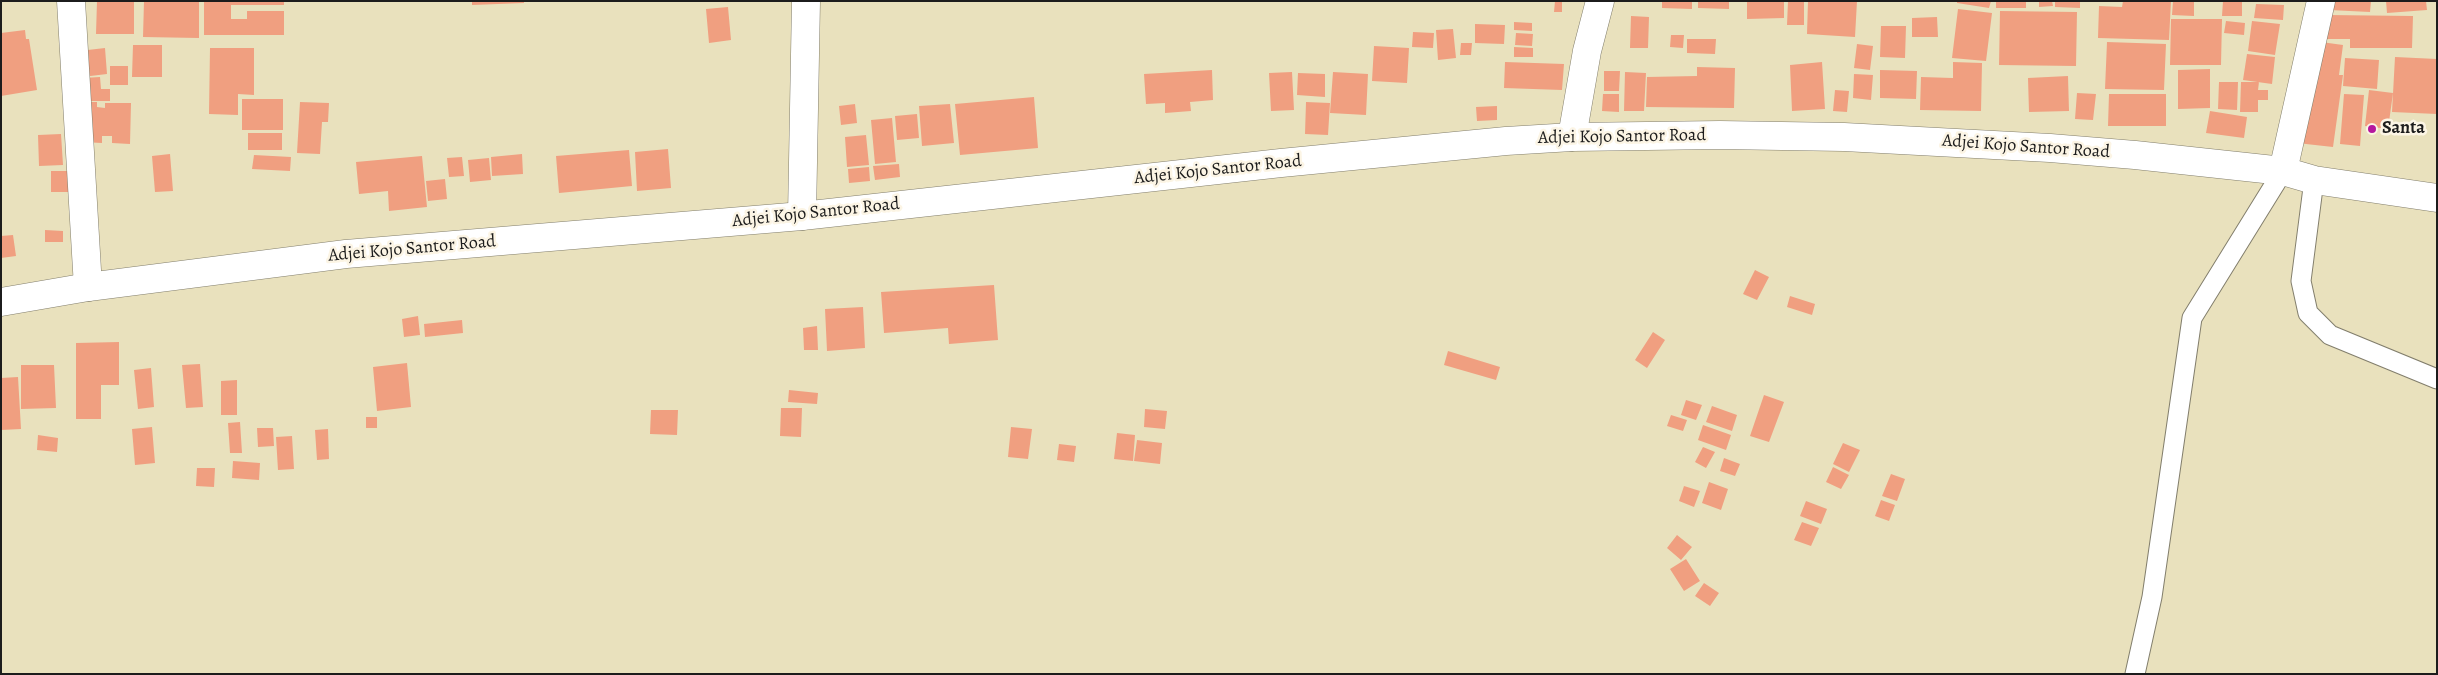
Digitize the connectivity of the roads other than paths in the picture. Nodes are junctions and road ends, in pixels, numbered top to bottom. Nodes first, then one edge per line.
1 (71, 1) edge
2 (806, 1) edge
3 (1600, 1) edge
4 (2321, 1) edge
5 (1572, 137) junction
6 (2283, 171) junction
7 (2314, 180) junction
8 (2437, 198) edge
9 (802, 216) junction
10 (88, 287) junction
11 (1, 302) edge
12 (2437, 379) edge
13 (2135, 674) edge

1 - 10 street
2 - 9 street
3 - 5 street
4 - 6 street
5 - 6 street, Adjei Kojo Santor Road
5 - 9 street, Adjei Kojo Santor Road
6 - 7 street, Adjei Kojo Santor Road
6 - 13 lane
7 - 8 street, Adjei Kojo Santor Road
7 - 12 lane
9 - 10 street, Adjei Kojo Santor Road
10 - 11 street, Adjei Kojo Santor Road

